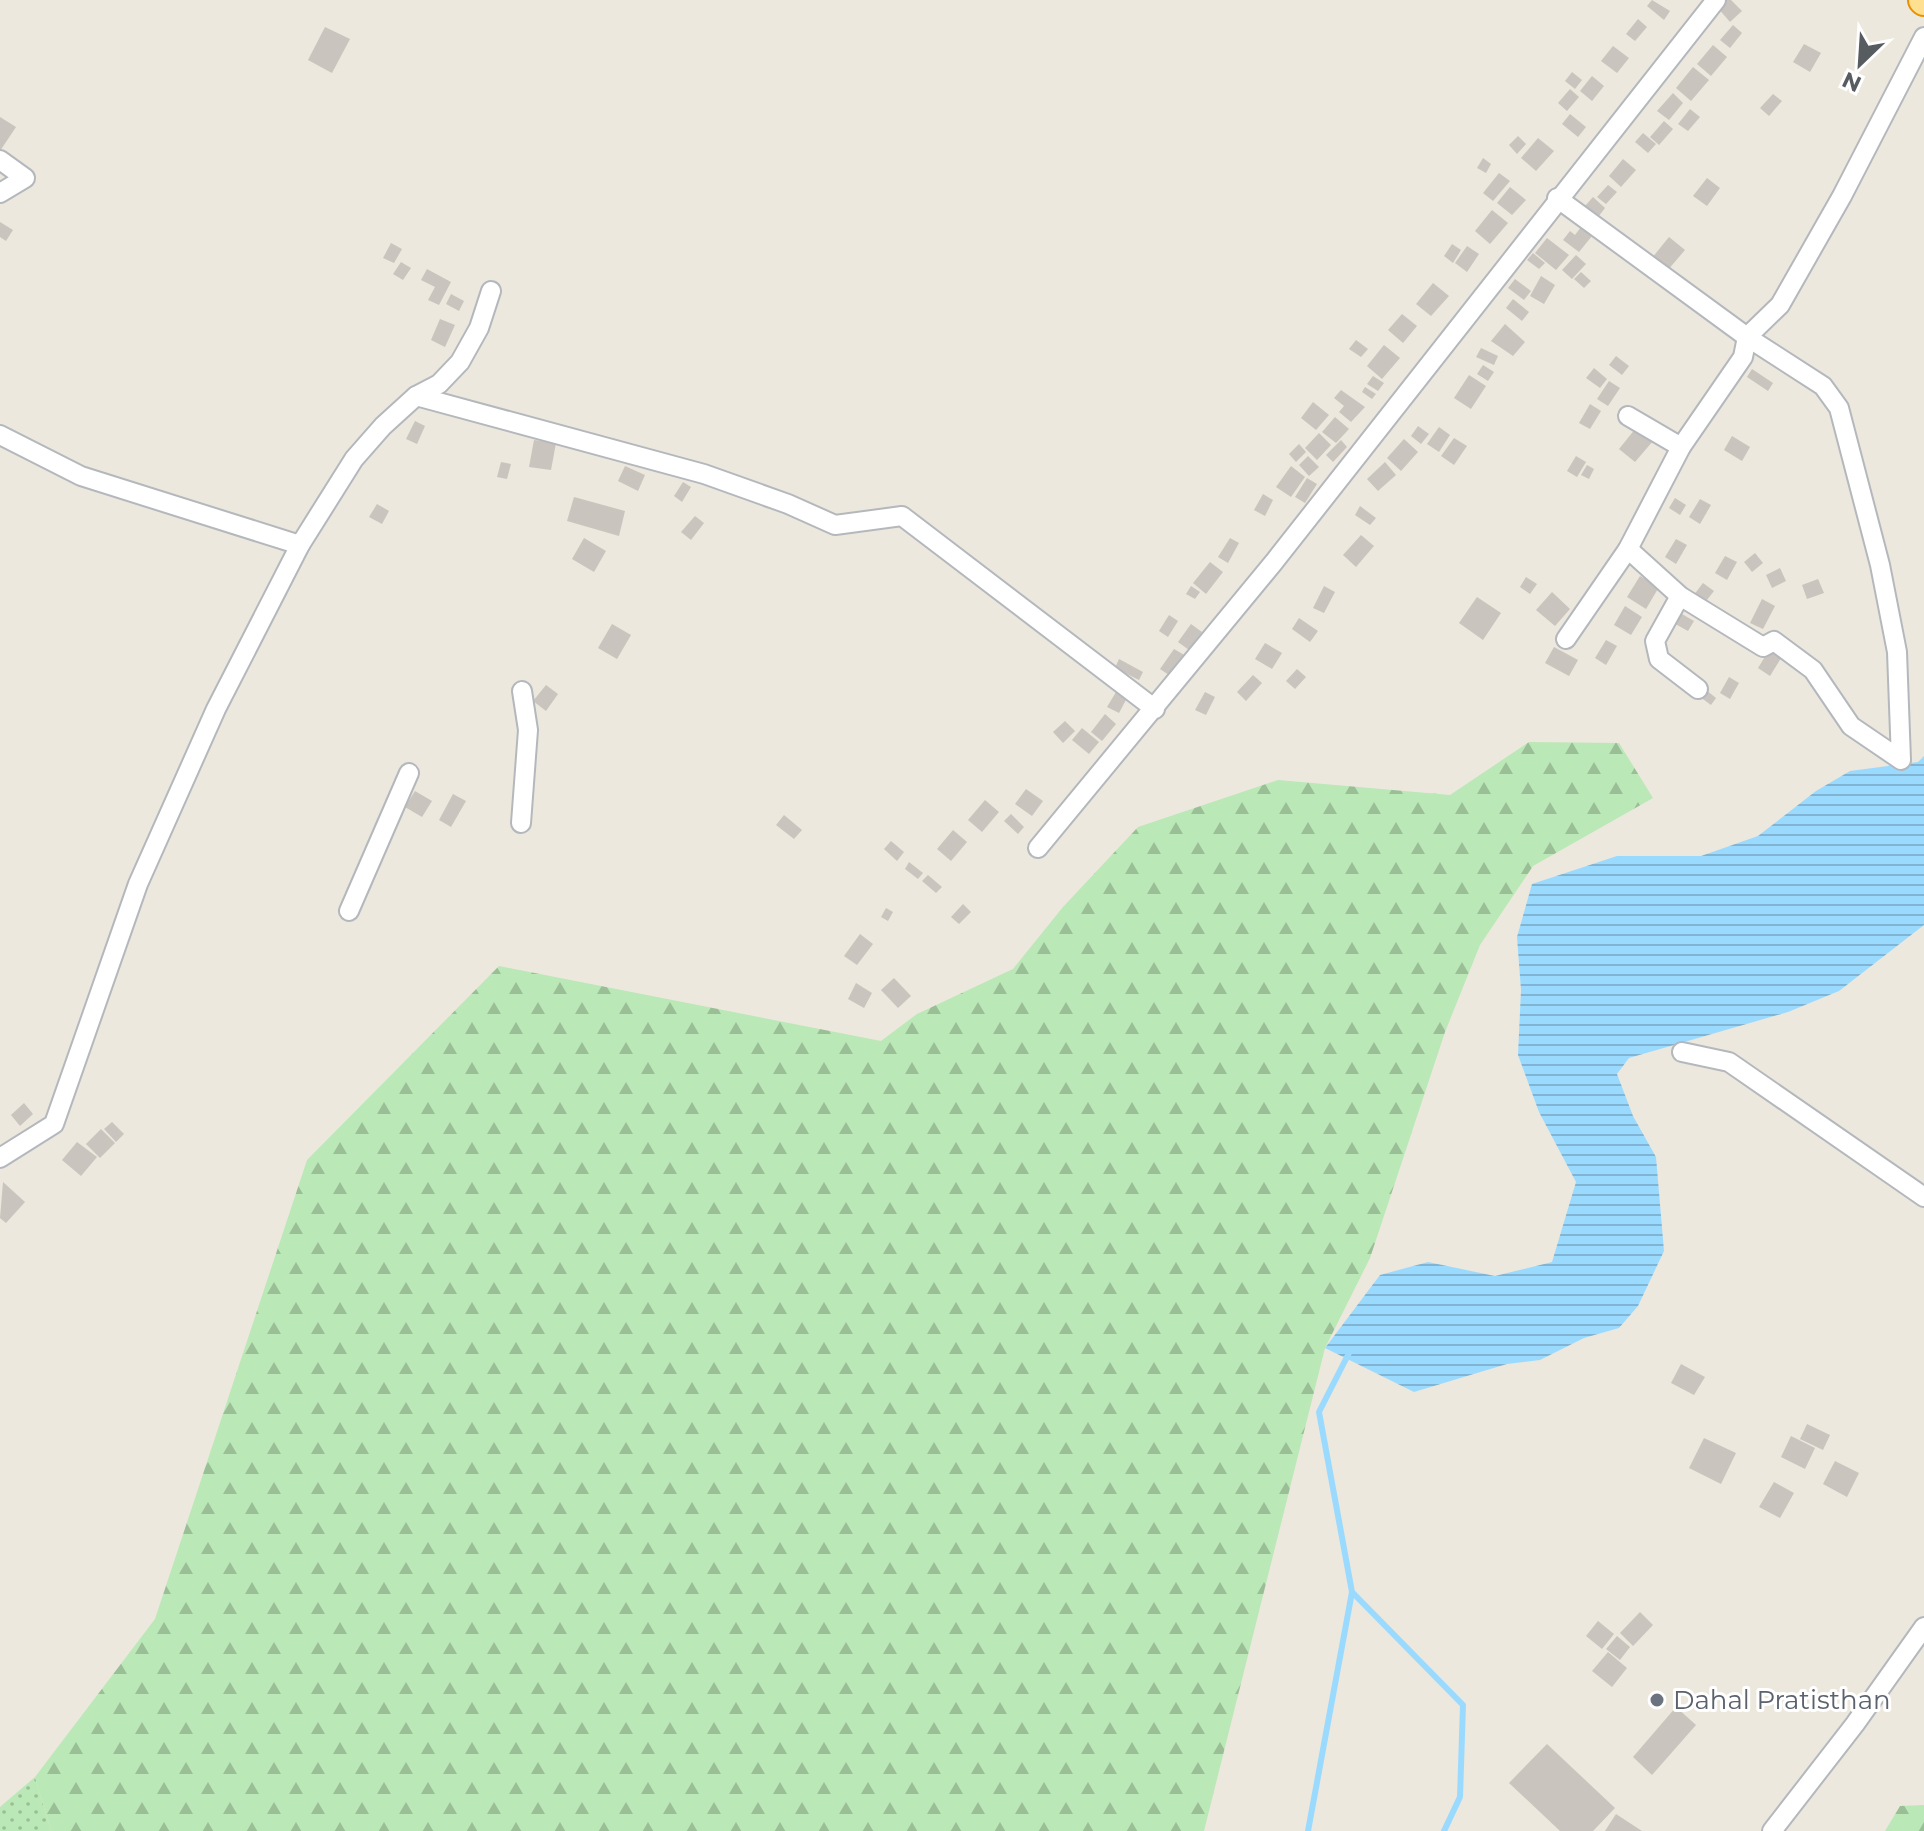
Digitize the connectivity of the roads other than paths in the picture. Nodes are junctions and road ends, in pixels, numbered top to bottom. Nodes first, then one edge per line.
1 (1716, 0) edge
2 (1924, 37) edge
3 (0, 160) edge
4 (0, 193) edge
5 (1557, 198) junction
6 (491, 291) dead end
7 (1747, 337) junction
8 (416, 396) junction
9 (1628, 416) dead end
10 (0, 435) edge
11 (1681, 447) junction
12 (300, 545) junction
13 (1628, 549) junction
14 (1680, 596) junction
15 (1566, 639) dead end
16 (1698, 689) dead end
17 (522, 691) dead end
18 (1155, 709) junction
19 (409, 773) dead end
20 (521, 823) dead end
21 (1038, 848) dead end
22 (349, 911) dead end
23 (1682, 1052) dead end
24 (0, 1158) edge
25 (1924, 1197) edge
26 (1924, 1627) edge
27 (1772, 1831) edge

1 - 5 street
2 - 7 street
3 - 4 street
5 - 7 street
5 - 18 street
6 - 8 street
7 - 11 street
7 - 14 street
8 - 12 street
8 - 18 street
9 - 11 street
10 - 12 street
11 - 13 street
12 - 24 street
13 - 14 street
13 - 15 street
14 - 16 street
17 - 20 street
18 - 21 street
19 - 22 street
23 - 25 street
26 - 27 street

